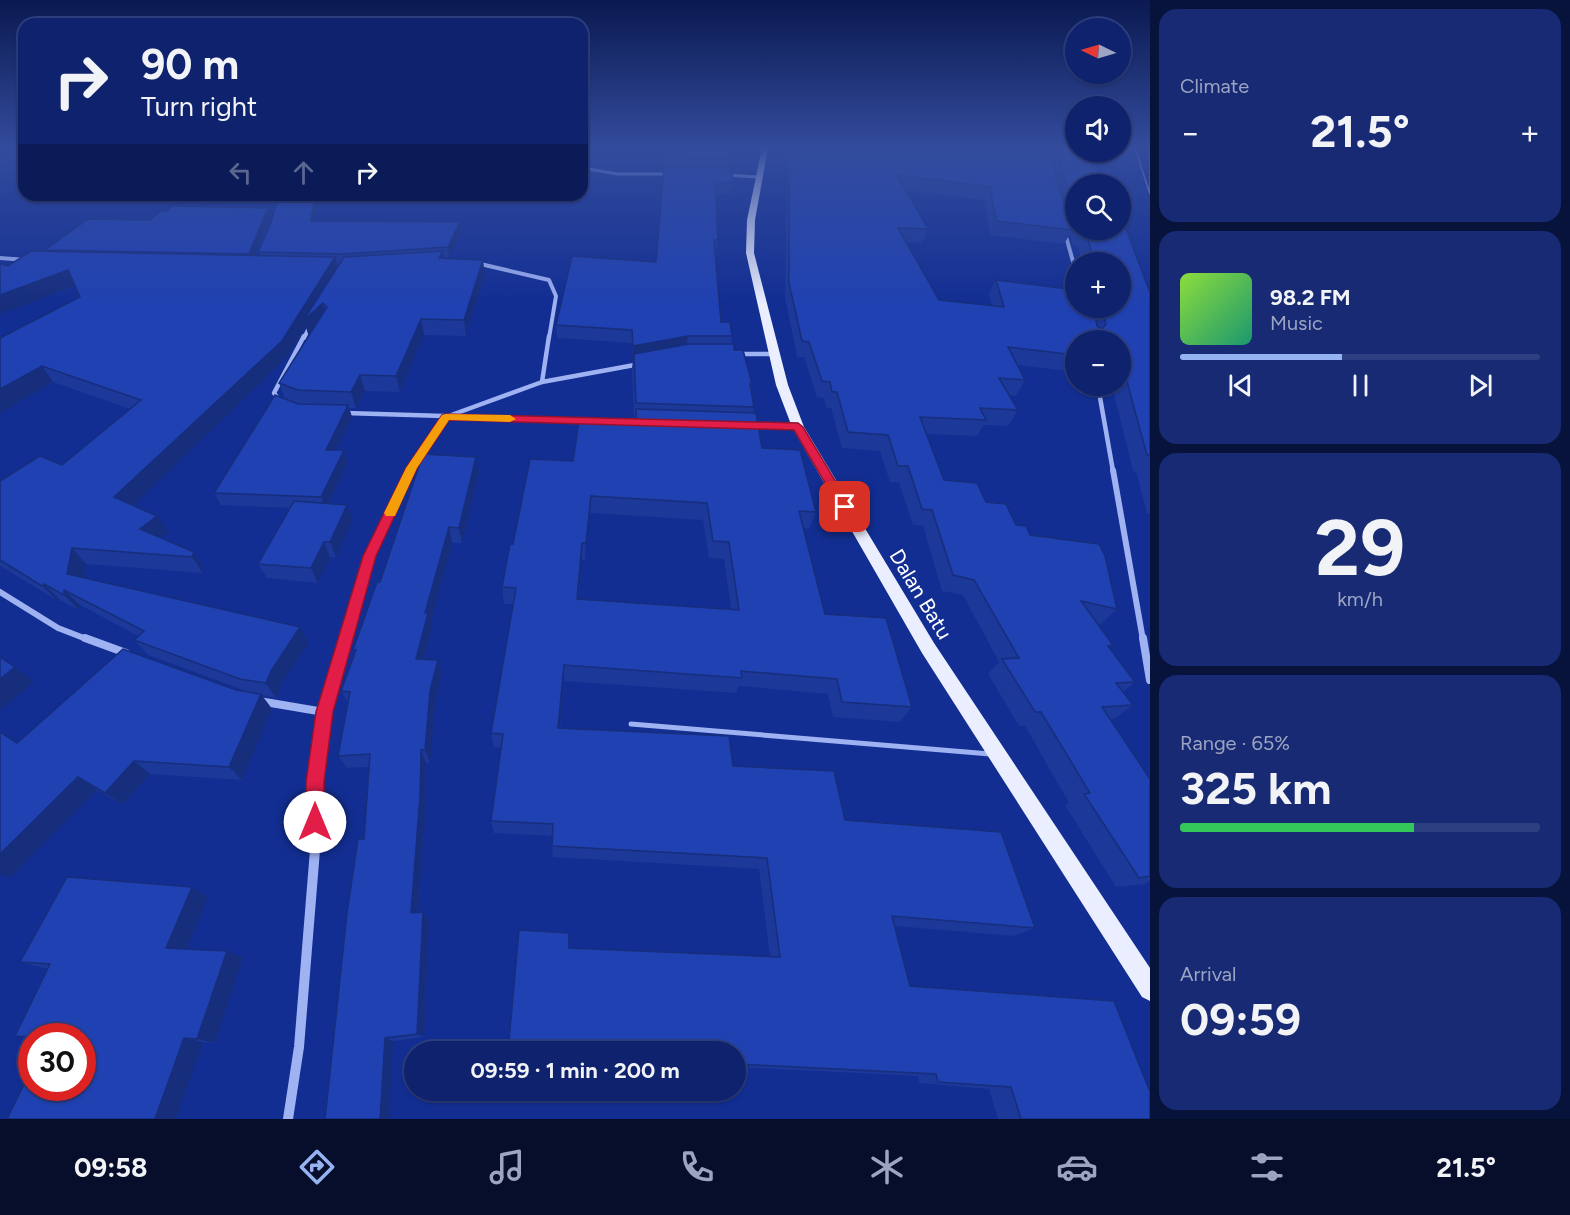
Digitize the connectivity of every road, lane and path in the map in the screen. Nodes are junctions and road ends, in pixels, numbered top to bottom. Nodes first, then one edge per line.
1 (754, 200) edge
2 (1063, 226) edge
3 (1070, 252) edge
4 (0, 258) edge
5 (32, 260) edge
6 (469, 262) edge
7 (317, 316) edge
8 (731, 354) edge
9 (775, 354) junction
10 (643, 363) edge
11 (542, 382) junction
12 (1100, 396) edge
13 (282, 404) edge
14 (339, 413) edge
15 (446, 417) junction
16 (648, 422) edge
17 (752, 425) edge
18 (798, 427) junction
19 (0, 592) edge
20 (135, 657) edge
21 (1150, 680) edge
22 (250, 699) edge
23 (324, 712) junction
24 (631, 724) dead end
25 (998, 755) junction
26 (1150, 989) edge
27 (288, 1119) edge

1 - 9 main road, Dalan Batu
2 - 3 street
4 - 5 street
6 - 11 street
7 - 13 street
8 - 9 street
9 - 18 main road, Dalan Batu
10 - 11 street
11 - 15 street
12 - 21 street
14 - 15 street
15 - 16 street
15 - 23 street
17 - 18 street
18 - 25 main road, Dalan Batu
19 - 20 street
22 - 23 street
23 - 27 street
24 - 25 lane
25 - 26 main road, Dalan Batu

